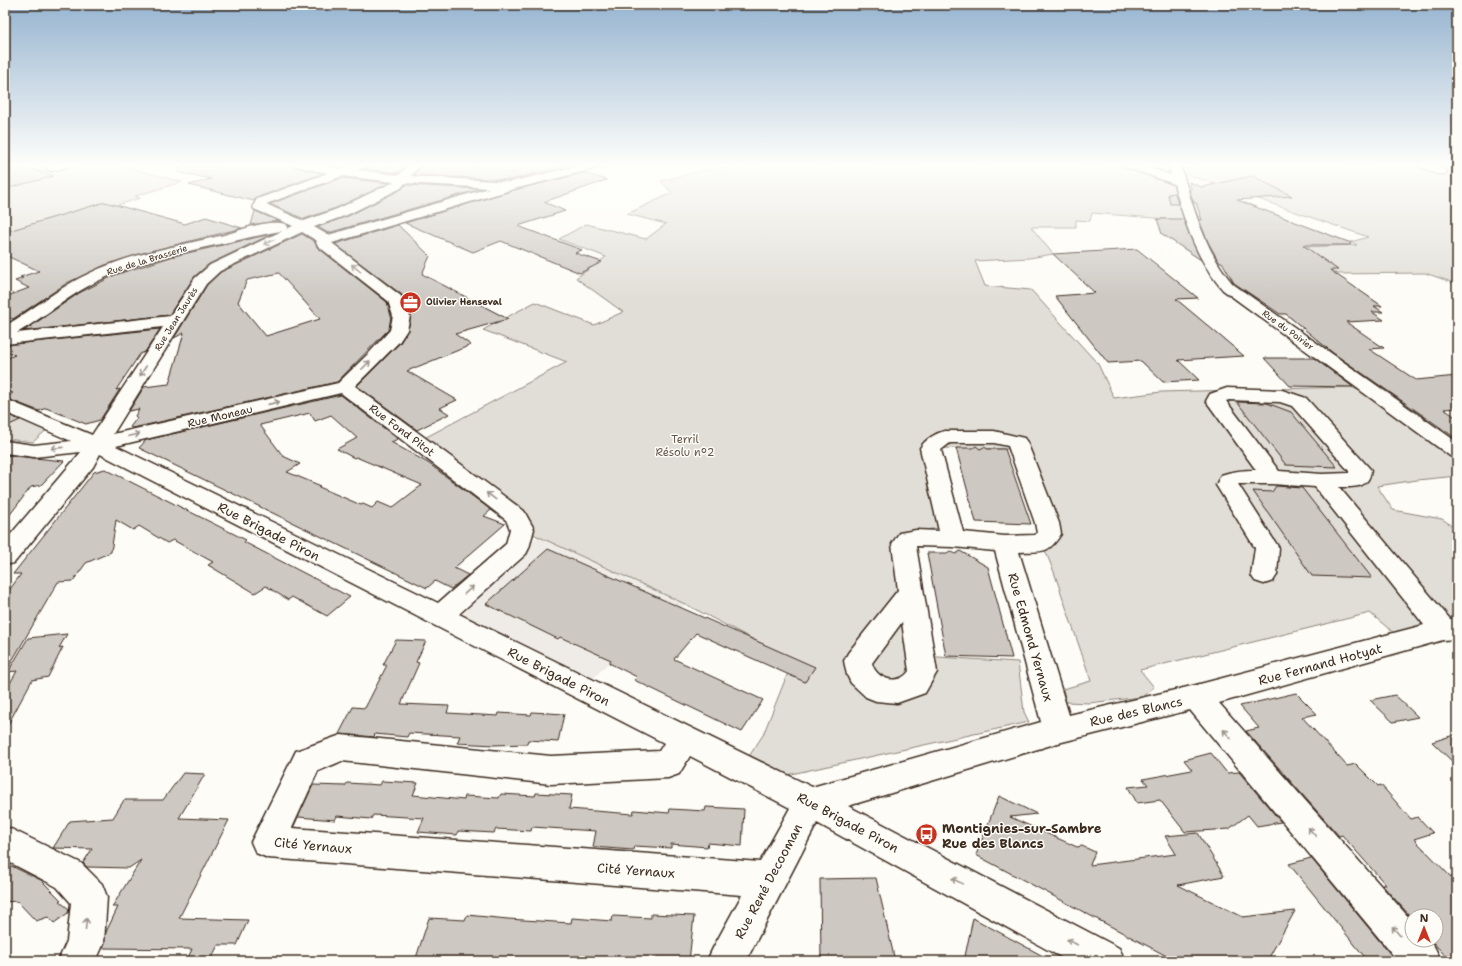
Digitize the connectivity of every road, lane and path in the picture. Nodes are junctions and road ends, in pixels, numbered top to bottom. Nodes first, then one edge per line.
1 (266, 209) edge
2 (349, 209) edge
3 (431, 209) edge
4 (1188, 209) edge
5 (304, 226) junction
6 (326, 240) junction
7 (176, 320) junction
8 (5, 333) edge
9 (5, 339) edge
10 (344, 387) junction
11 (5, 405) edge
12 (96, 444) junction
13 (5, 447) edge
14 (1457, 452) edge
15 (1272, 477) junction
16 (1322, 480) junction
17 (953, 539) junction
18 (1005, 544) junction
19 (5, 557) edge
20 (1264, 575) dead end
21 (911, 591) dead end
22 (440, 616) junction
23 (1450, 629) edge
24 (1196, 697) junction
25 (1058, 730) junction
26 (685, 738) junction
27 (811, 802) junction
28 (5, 842) edge
29 (769, 880) junction
30 (77, 961) edge
31 (726, 961) edge
32 (1106, 961) edge
33 (1422, 961) edge

1 - 5 street
2 - 5 street, Rue Jean Jaurès
3 - 6 street
4 - 14 street, Rue du Poirier
5 - 6 street
5 -> 7 street, Rue Jean Jaurès
5 - 8 street, Rue de la Brasserie
10 -> 6 street
7 - 9 street
7 -> 12 street, Rue Jean Jaurès
12 -> 10 street, Rue Moneau
22 -> 10 street, Rue Fond Pitot
11 - 12 street, Rue Brigade Piron
12 -> 13 street, Rue Moneau
12 - 19 street, Rue Jean Jaurès
12 - 22 street, Rue Brigade Piron
15 - 16 street
15 - 16 street
15 - 20 street
16 - 23 street, Rue Fernand Hotyat
17 - 18 street
17 - 18 street
17 - 21 street
18 - 25 street, Rue Edmond Yernaux
22 - 26 street, Rue Brigade Piron
23 - 24 street, Rue Fernand Hotyat
24 - 25 street, Rue des Blancs
33 -> 24 street, Rue des Blancs
25 - 27 street, Rue des Blancs
26 - 27 street, Rue Brigade Piron
26 - 29 street, Cité Yernaux
27 - 29 street, Rue René Decooman
32 -> 27 street, Rue Brigade Piron
30 -> 28 street
29 - 31 street, Rue René Decooman

